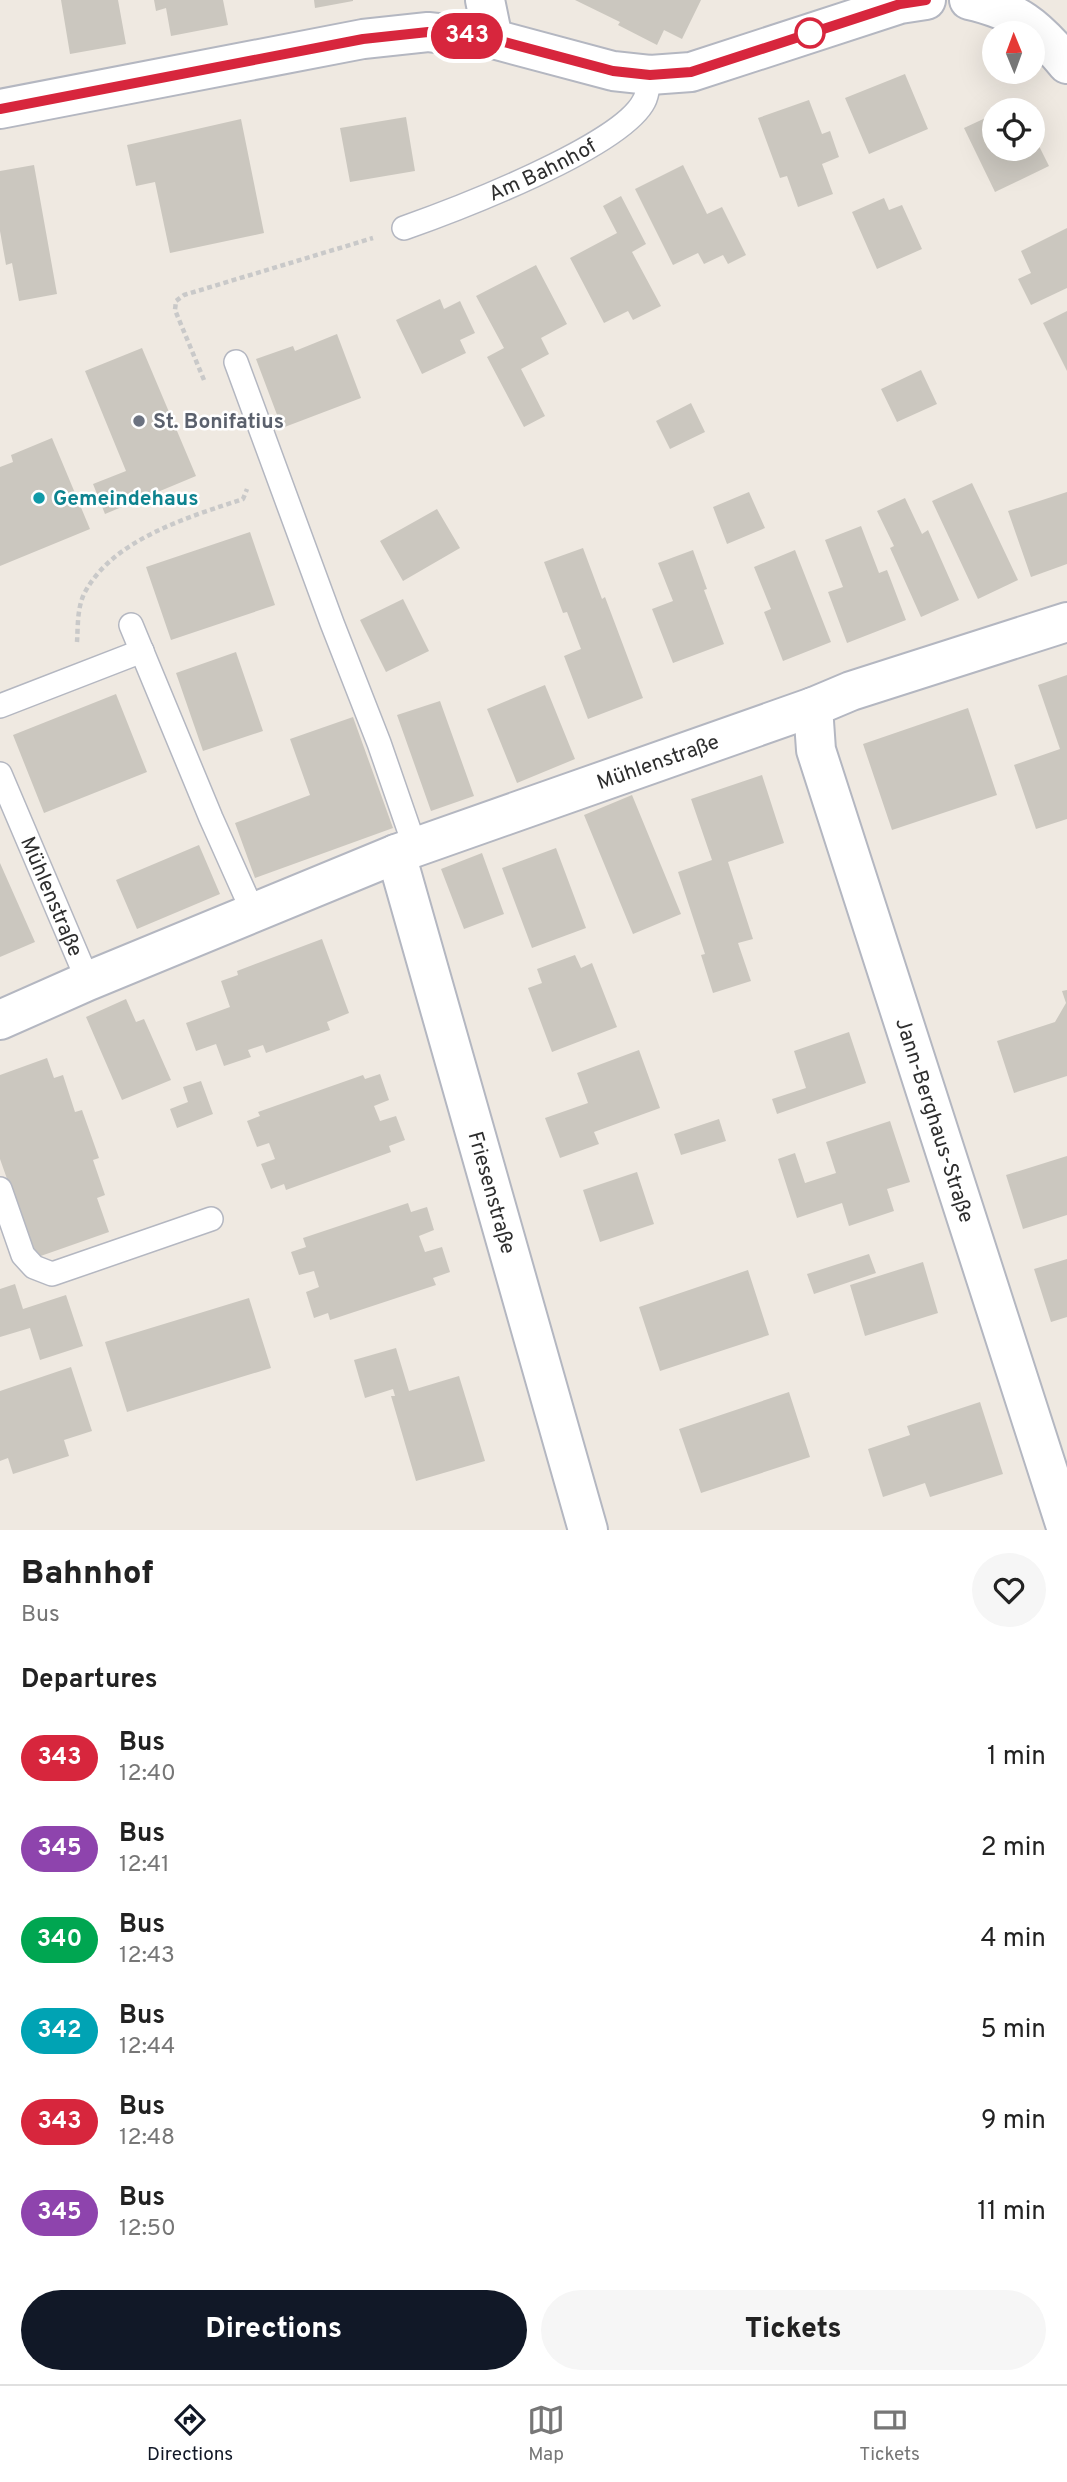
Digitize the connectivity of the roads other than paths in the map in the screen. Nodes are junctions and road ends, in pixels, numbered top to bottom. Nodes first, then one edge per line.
1 (485, 0) edge
2 (926, 0) edge
3 (989, 2) edge
4 (493, 39) junction
5 (1067, 64) edge
6 (650, 75) junction
7 (0, 109) edge
8 (404, 228) road end
9 (236, 362) dead end
10 (1067, 622) edge
11 (131, 625) dead end
12 (142, 651) junction
13 (0, 706) edge
14 (813, 707) junction
15 (0, 774) edge
16 (405, 851) junction
17 (253, 912) junction
18 (88, 981) junction
19 (0, 1020) edge
20 (0, 1189) edge
21 (211, 1219) dead end
22 (589, 1530) edge
23 (1067, 1530) edge

1 - 4 street
2 - 6 street
3 - 5 street
4 - 6 street
4 - 7 street
6 - 8 lane, Am Bahnhof
9 - 16 lane
10 - 14 street, Mühlenstraße
11 - 12 lane
12 - 13 lane
12 - 17 lane
14 - 16 street, Mühlenstraße
14 - 23 street, Jann-Berghaus-Straße
15 - 18 lane, Mühlenstraße
16 - 17 street, Mühlenstraße
16 - 22 street, Friesenstraße
17 - 18 street, Mühlenstraße
18 - 19 street, Mühlenstraße
20 - 21 lane

